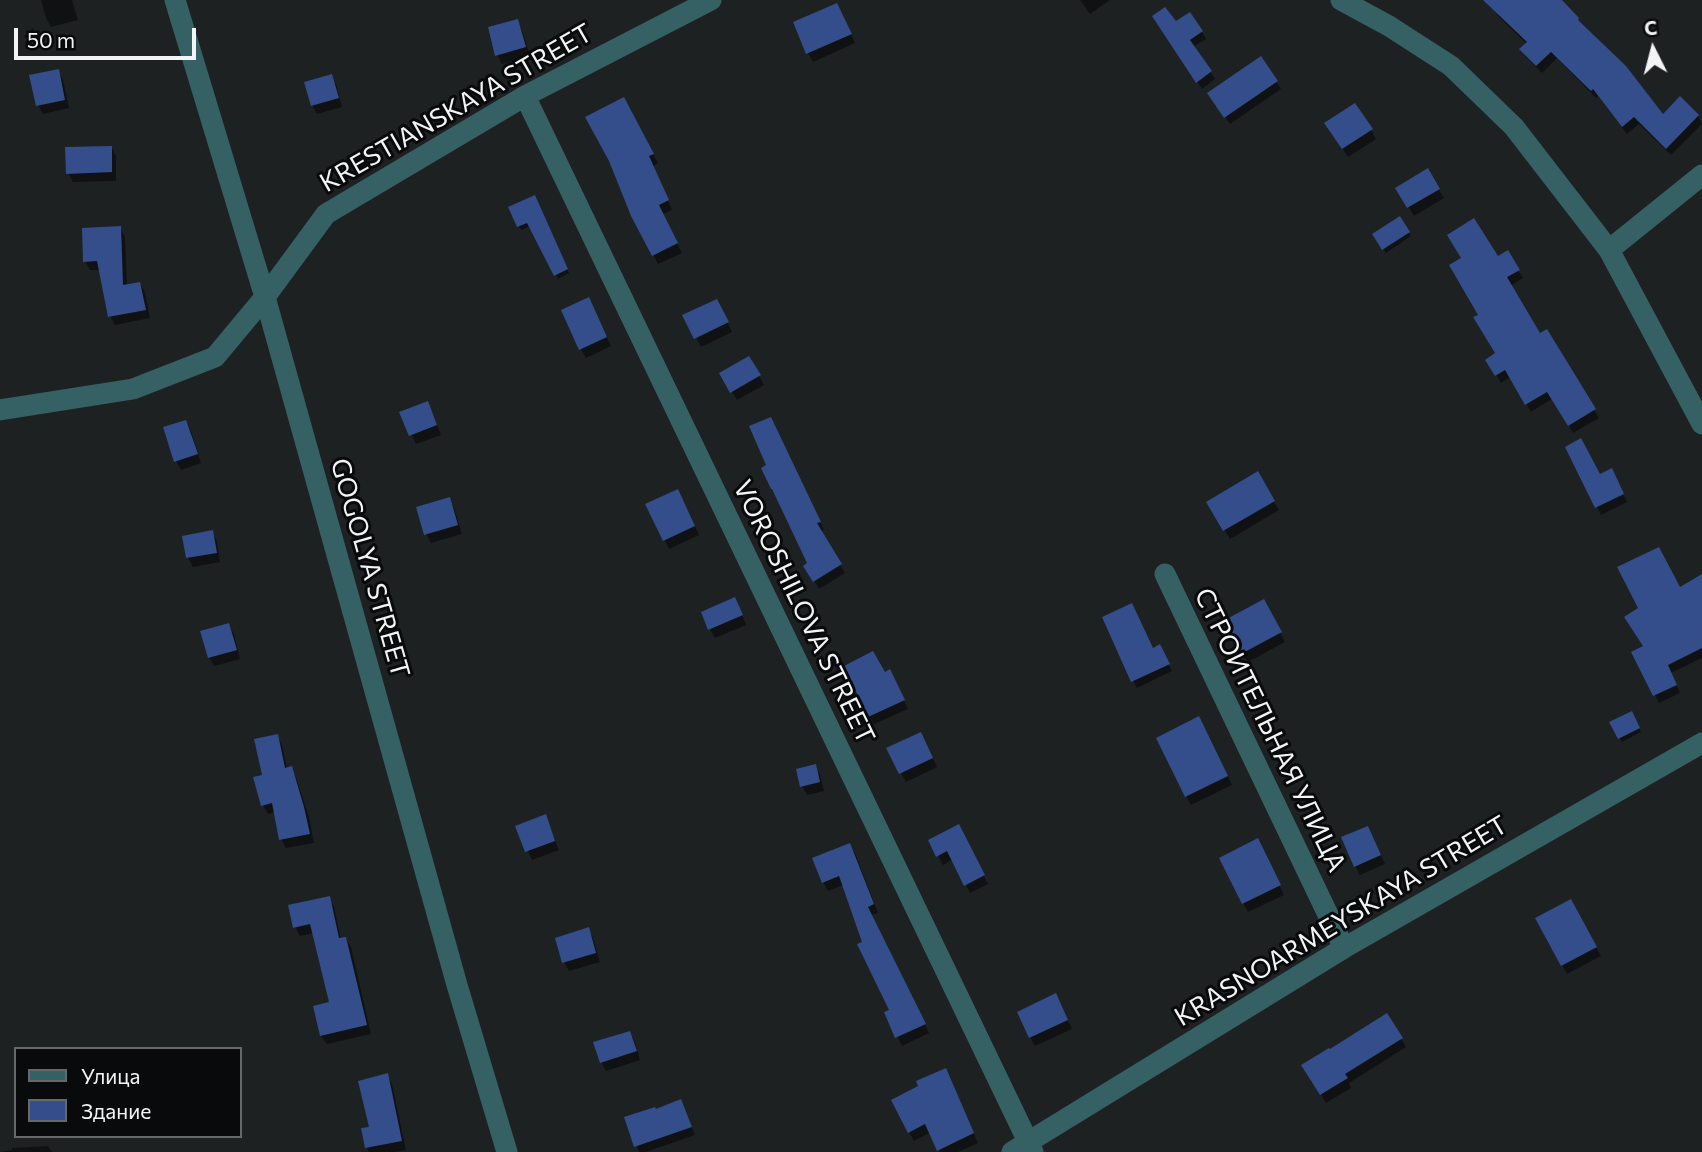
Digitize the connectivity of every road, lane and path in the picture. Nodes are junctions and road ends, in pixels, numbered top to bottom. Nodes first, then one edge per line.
1 (175, 0) edge
2 (711, 0) edge
3 (1341, 0) edge
4 (525, 96) junction
5 (1702, 175) edge
6 (1609, 250) junction
7 (265, 297) junction
8 (0, 411) edge
9 (1702, 424) edge
10 (1165, 574) dead end
11 (1702, 743) edge
12 (1344, 948) junction
13 (1024, 1149) edge
14 (507, 1152) edge

1 - 7 street, GOGOLYA STREET
2 - 4 street, KRESTIANSKAYA STREET
3 - 6 street
4 - 7 street, KRESTIANSKAYA STREET
4 - 13 street, VOROSHILOVA STREET
5 - 6 street
6 - 9 street
7 - 8 street, KRESTIANSKAYA STREET
7 - 14 street, GOGOLYA STREET
10 - 12 street, СТРОИТЕЛЬНАЯ УЛИЦА
11 - 12 street, KRASNOARMEYSKAYA STREET
12 - 13 street, KRASNOARMEYSKAYA STREET

